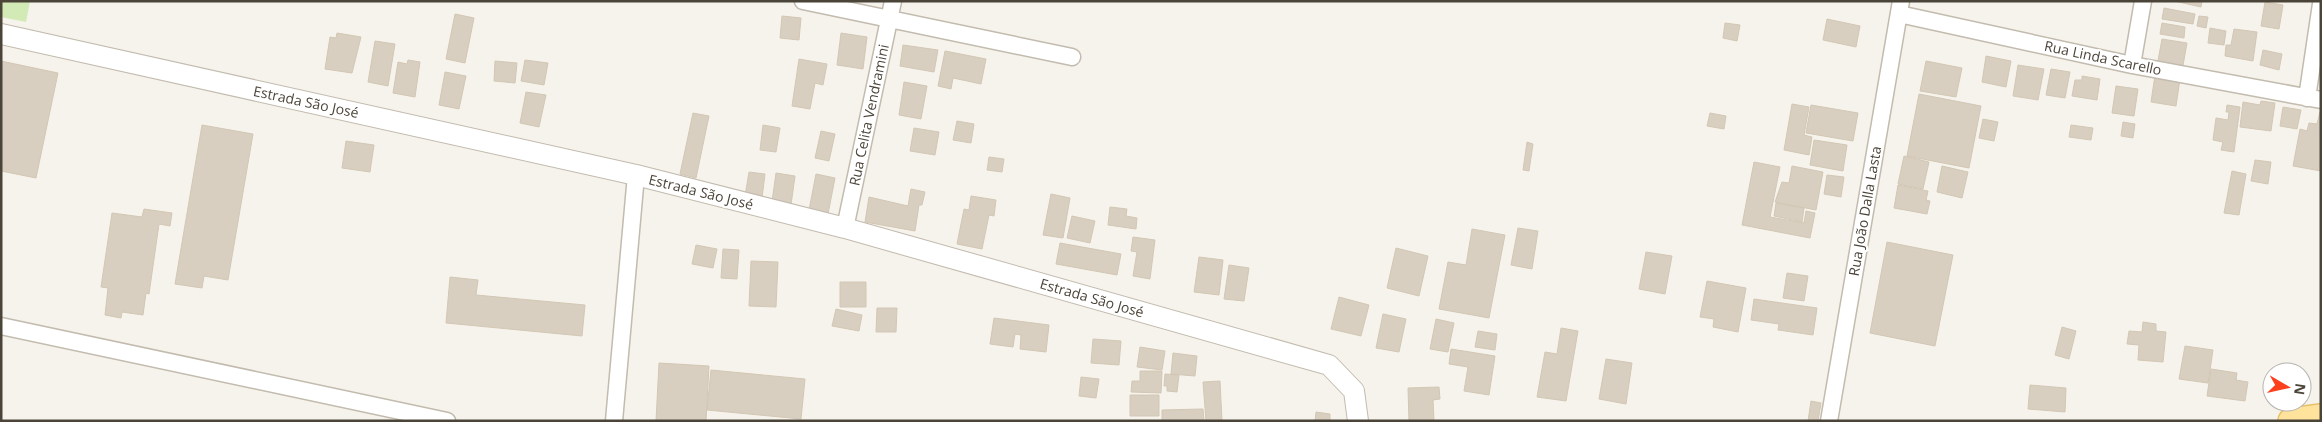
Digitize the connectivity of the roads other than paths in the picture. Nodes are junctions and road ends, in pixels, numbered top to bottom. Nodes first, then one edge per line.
1 (803, 1) edge
2 (893, 1) edge
3 (2143, 1) edge
4 (2321, 4) edge
5 (1900, 8) edge
6 (890, 19) junction
7 (1, 34) edge
8 (1072, 57) dead end
9 (2132, 65) junction
10 (2314, 99) edge
11 (636, 175) junction
12 (845, 228) junction
13 (1, 326) edge
14 (2321, 418) edge
15 (447, 421) edge
16 (614, 421) edge
17 (1358, 421) edge
18 (1829, 421) edge
19 (2291, 421) edge

1 - 6 street
2 - 6 street, Rua Celita Vendramini
3 - 9 street
4 - 10 street
5 - 9 street, Rua Linda Scarello
5 - 18 street, Rua João Dalla Lasta
6 - 8 street
6 - 12 street, Rua Celita Vendramini
7 - 11 street, Estrada São José
9 - 10 street, Rua Linda Scarello
11 - 12 street, Estrada São José
11 - 16 street
12 - 17 street, Estrada São José
13 - 15 street
14 - 19 main road

